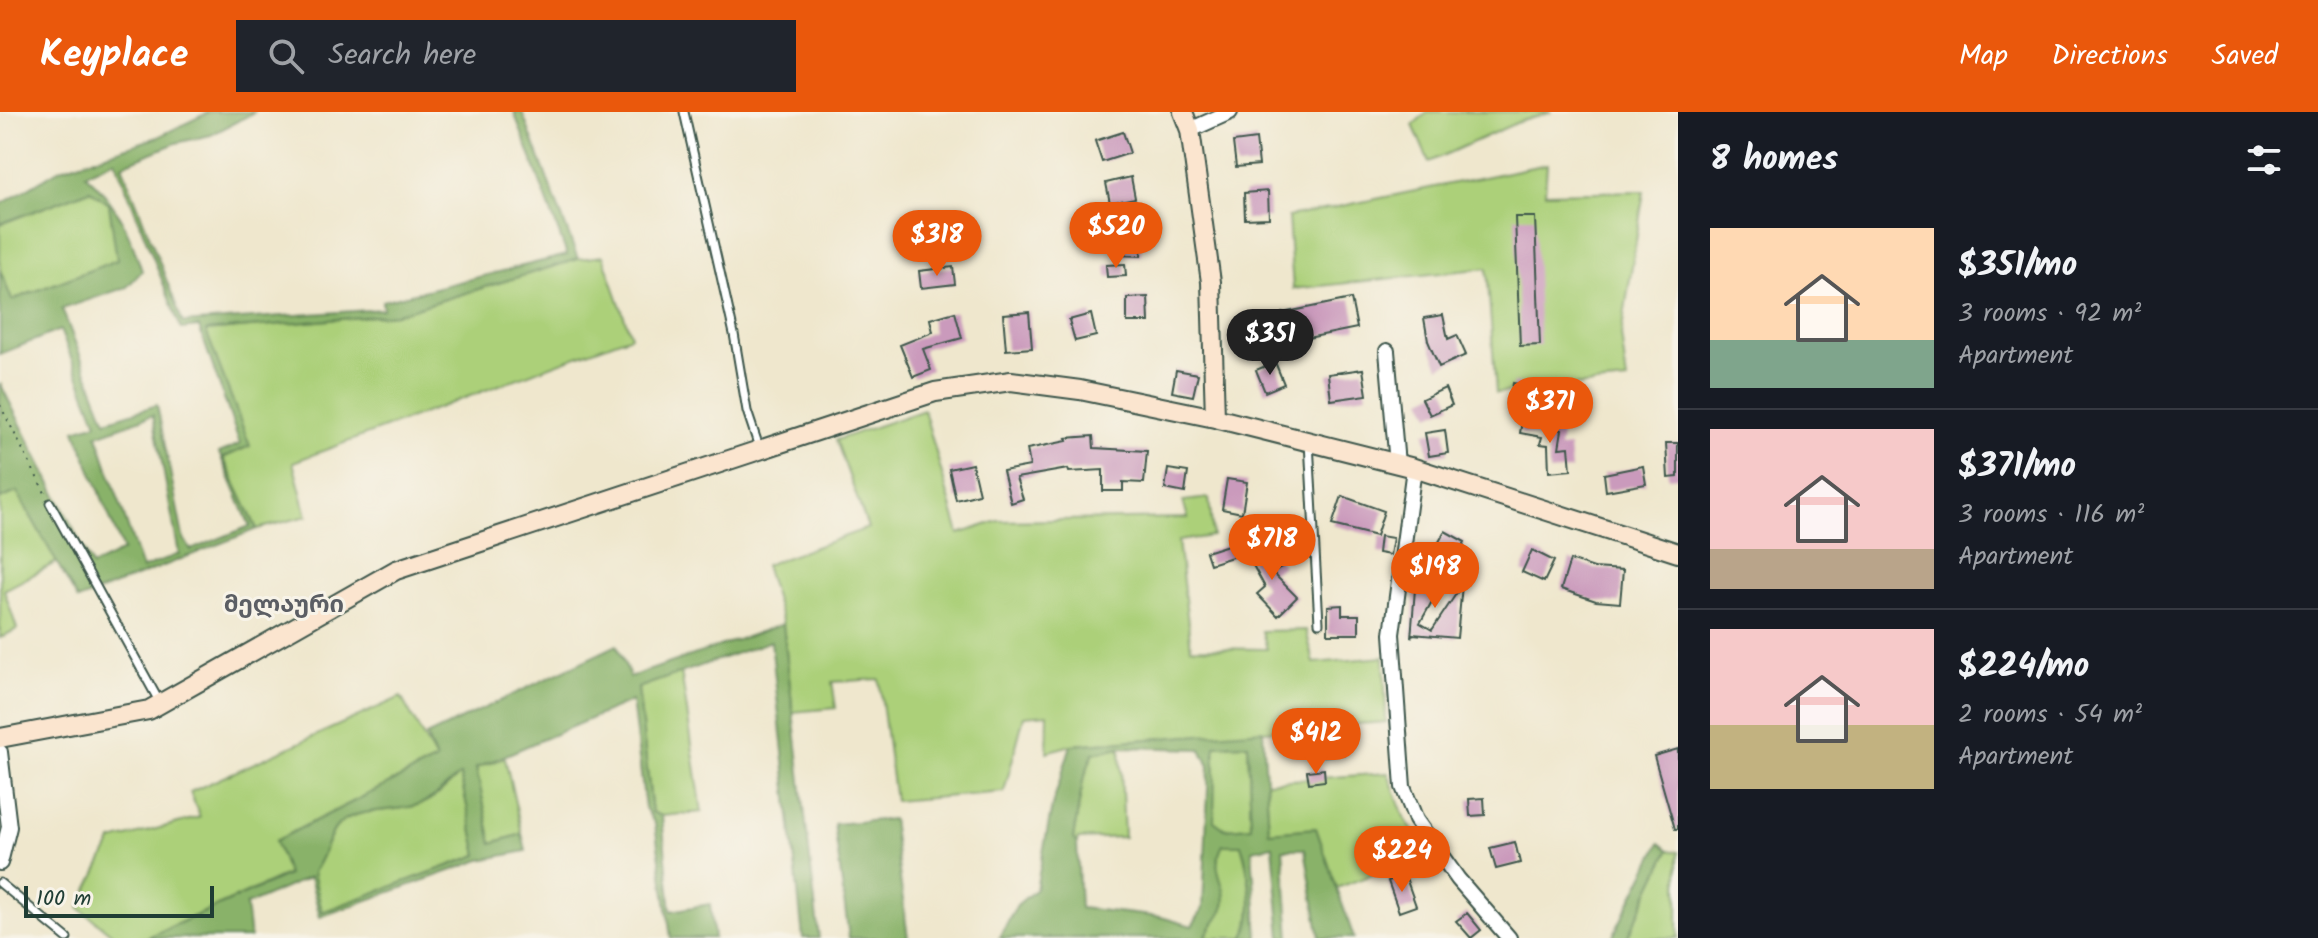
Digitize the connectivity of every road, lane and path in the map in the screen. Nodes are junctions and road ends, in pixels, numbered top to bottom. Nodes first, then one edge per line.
1 (684, 112) edge
2 (1230, 112) edge
3 (1186, 121) edge
4 (1387, 351) dead end
5 (0, 405) edge
6 (1215, 418) junction
7 (1308, 441) junction
8 (760, 449) junction
9 (1406, 466) junction
10 (50, 503) joint
11 (1678, 553) edge
12 (1319, 623) dead end
13 (160, 703) junction
14 (0, 738) edge
15 (0, 752) edge
16 (0, 863) edge
17 (0, 883) edge
18 (67, 938) edge
19 (1509, 938) edge

1 - 8 lane
2 - 3 street
3 - 6 street
4 - 9 street
5 - 10 path
6 - 7 street
6 - 8 street
7 - 9 street
7 - 12 lane
8 - 13 street
9 - 11 street
9 - 19 street
10 - 13 lane
13 - 14 street
15 - 16 street
17 - 18 lane

